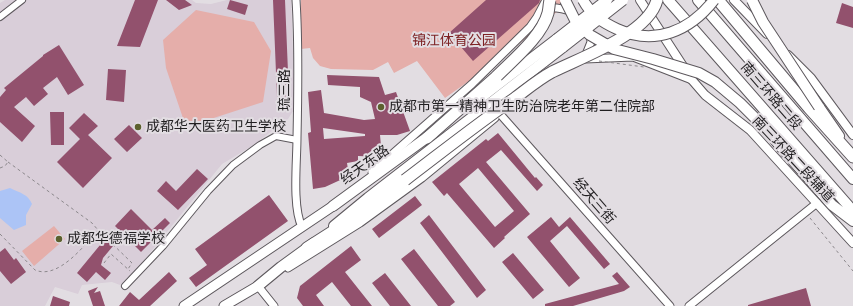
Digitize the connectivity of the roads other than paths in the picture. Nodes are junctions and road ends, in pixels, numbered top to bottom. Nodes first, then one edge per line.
1 (22, 0) edge
2 (296, 0) edge
3 (546, 0) edge
4 (550, 0) edge
5 (565, 0) edge
6 (584, 0) edge
7 (607, 0) edge
8 (623, 0) edge
9 (640, 0) edge
10 (657, 0) edge
11 (668, 0) edge
12 (698, 0) edge
13 (714, 0) edge
14 (718, 0) edge
15 (734, 0) edge
16 (752, 0) edge
17 (542, 8) junction
18 (0, 17) edge
19 (560, 43) junction
20 (584, 59) junction
21 (692, 80) junction
22 (814, 108) junction
23 (500, 114) junction
24 (853, 135) edge
25 (427, 138) junction
26 (297, 140) junction
27 (853, 156) edge
28 (853, 179) edge
29 (817, 203) junction
30 (333, 206) junction
31 (853, 211) edge
32 (853, 221) edge
33 (302, 227) junction
34 (853, 243) edge
35 (307, 248) junction
36 (125, 286) dead end
37 (258, 286) junction
38 (184, 306) edge
39 (224, 306) edge
40 (274, 306) edge
41 (670, 306) edge
42 (689, 306) edge

1 - 18 street
2 - 26 street, 琉三路
3 - 17 street
4 - 25 highway, bridge
5 - 32 highway, bridge
6 - 13 highway, bridge
7 - 19 highway, bridge
8 - 19 highway, bridge
9 - 21 main road, 南三环路二段辅道
10 - 35 highway, bridge
11 - 31 highway, 南三环路二段
12 - 28 highway, 南三环路二段
14 - 22 highway
15 - 24 main road
16 - 22 highway, bridge
17 - 20 street
17 - 30 street
19 - 25 highway, 经天东路
19 - 35 highway, 经天东路
20 - 21 street
20 - 23 street
21 - 29 main road, 南三环路二段辅道
22 - 27 highway
23 - 37 street
23 - 41 street, 经天三街
25 - 30 highway, 经天东路
26 - 33 street, 琉三路
26 - 36 street
29 - 34 main road, 南三环路二段辅道
29 - 42 street
30 - 33 main road, 经天东路
33 - 38 main road, 经天东路
35 - 37 highway, 经天东路
37 - 39 main road, 经天东路
37 - 40 street

